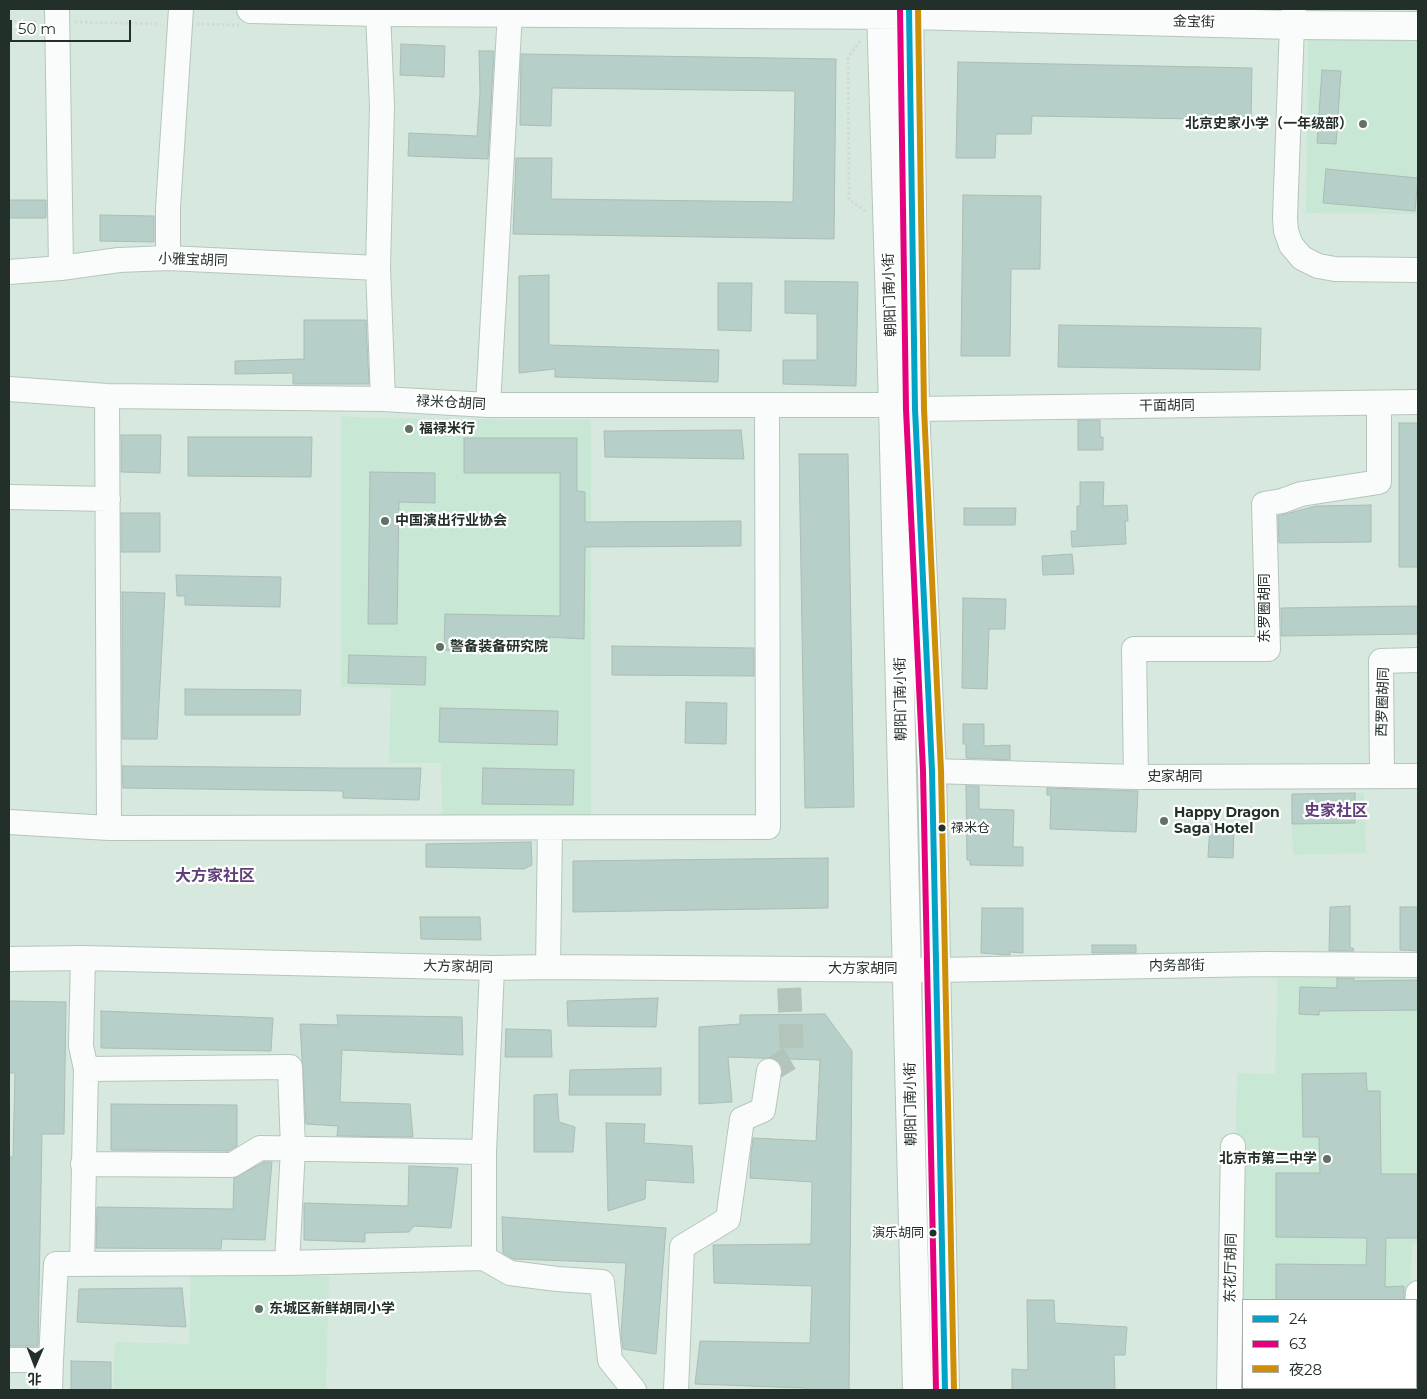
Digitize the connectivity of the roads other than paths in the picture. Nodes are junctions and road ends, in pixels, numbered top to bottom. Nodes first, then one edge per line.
1 (57, 9) edge
2 (181, 9) edge
3 (251, 9) edge
4 (378, 12) junction
5 (510, 12) junction
6 (881, 12) edge
7 (910, 12) edge
8 (1293, 17) edge
9 (1418, 26) edge
10 (168, 258) junction
11 (62, 268) junction
12 (378, 268) junction
13 (1418, 270) edge
14 (9, 272) edge
15 (9, 390) edge
16 (107, 396) junction
17 (383, 399) junction
18 (1418, 402) edge
19 (1379, 403) junction
20 (488, 405) junction
21 (767, 406) junction
22 (904, 407) junction
23 (9, 497) edge
24 (108, 499) junction
25 (1418, 660) edge
26 (932, 772) junction
27 (1382, 776) junction
28 (1418, 776) edge
29 (1136, 778) junction
30 (9, 822) edge
31 (109, 828) junction
32 (550, 828) junction
33 (83, 958) junction
34 (9, 960) edge
35 (1418, 965) edge
36 (548, 967) junction
37 (492, 968) junction
38 (908, 968) junction
39 (936, 970) junction
40 (86, 1069) junction
41 (769, 1071) dead end
42 (1233, 1146) dead end
43 (293, 1148) junction
44 (484, 1152) junction
45 (83, 1164) junction
46 (484, 1258) junction
47 (287, 1263) junction
48 (82, 1264) junction
49 (1418, 1293) edge
50 (1417, 1308) edge
51 (9, 1360) edge
52 (51, 1360) junction
53 (50, 1390) edge
54 (634, 1390) edge
55 (676, 1390) edge
56 (917, 1390) edge
57 (945, 1390) edge
58 (1229, 1390) edge

1 - 11 street
2 - 10 street
3 - 4 main road, 金宝街
4 - 5 main road, 金宝街
4 - 12 street
5 - 6 main road, 金宝街
5 - 20 street
6 - 7 main road, 金宝街
6 - 22 main road, 朝阳门南小街
7 - 8 main road, 金宝街
7 - 22 main road, 朝阳门南小街
8 - 9 main road, 金宝街
8 - 13 street
10 - 11 street, 小雅宝胡同
10 - 12 street, 小雅宝胡同
11 - 14 street, 小雅宝胡同
12 - 17 street
15 - 16 street, 禄米仓胡同
16 - 17 street, 禄米仓胡同
16 - 24 street
17 - 20 street, 禄米仓胡同
18 - 19 street, 干面胡同
19 - 22 street, 干面胡同
19 - 29 street, 东罗圈胡同
20 - 21 street, 禄米仓胡同
21 - 22 street, 禄米仓胡同
21 - 32 street
22 - 26 main road, 朝阳门南小街
22 - 38 main road, 朝阳门南小街
23 - 24 street
24 - 31 street
25 - 27 street, 西罗圈胡同
26 - 29 street, 史家胡同
26 - 39 main road, 朝阳门南小街
27 - 28 street, 史家胡同
27 - 29 street, 史家胡同
30 - 31 street
31 - 32 street
32 - 36 street
33 - 34 street, 大方家胡同
33 - 37 street, 大方家胡同
33 - 40 street
35 - 39 street, 内务部街
36 - 37 street, 大方家胡同
36 - 38 street, 大方家胡同
37 - 44 street
38 - 39 street, 内务部街
38 - 56 main road, 朝阳门南小街
39 - 57 main road, 朝阳门南小街
40 - 43 street
40 - 45 street
41 - 55 street
42 - 58 street, 东花厅胡同
43 - 44 street
43 - 45 street
43 - 47 street
44 - 46 street
45 - 48 street
46 - 47 street
46 - 54 street
47 - 48 street
48 - 52 street
49 - 50 street
51 - 52 street
52 - 53 street

